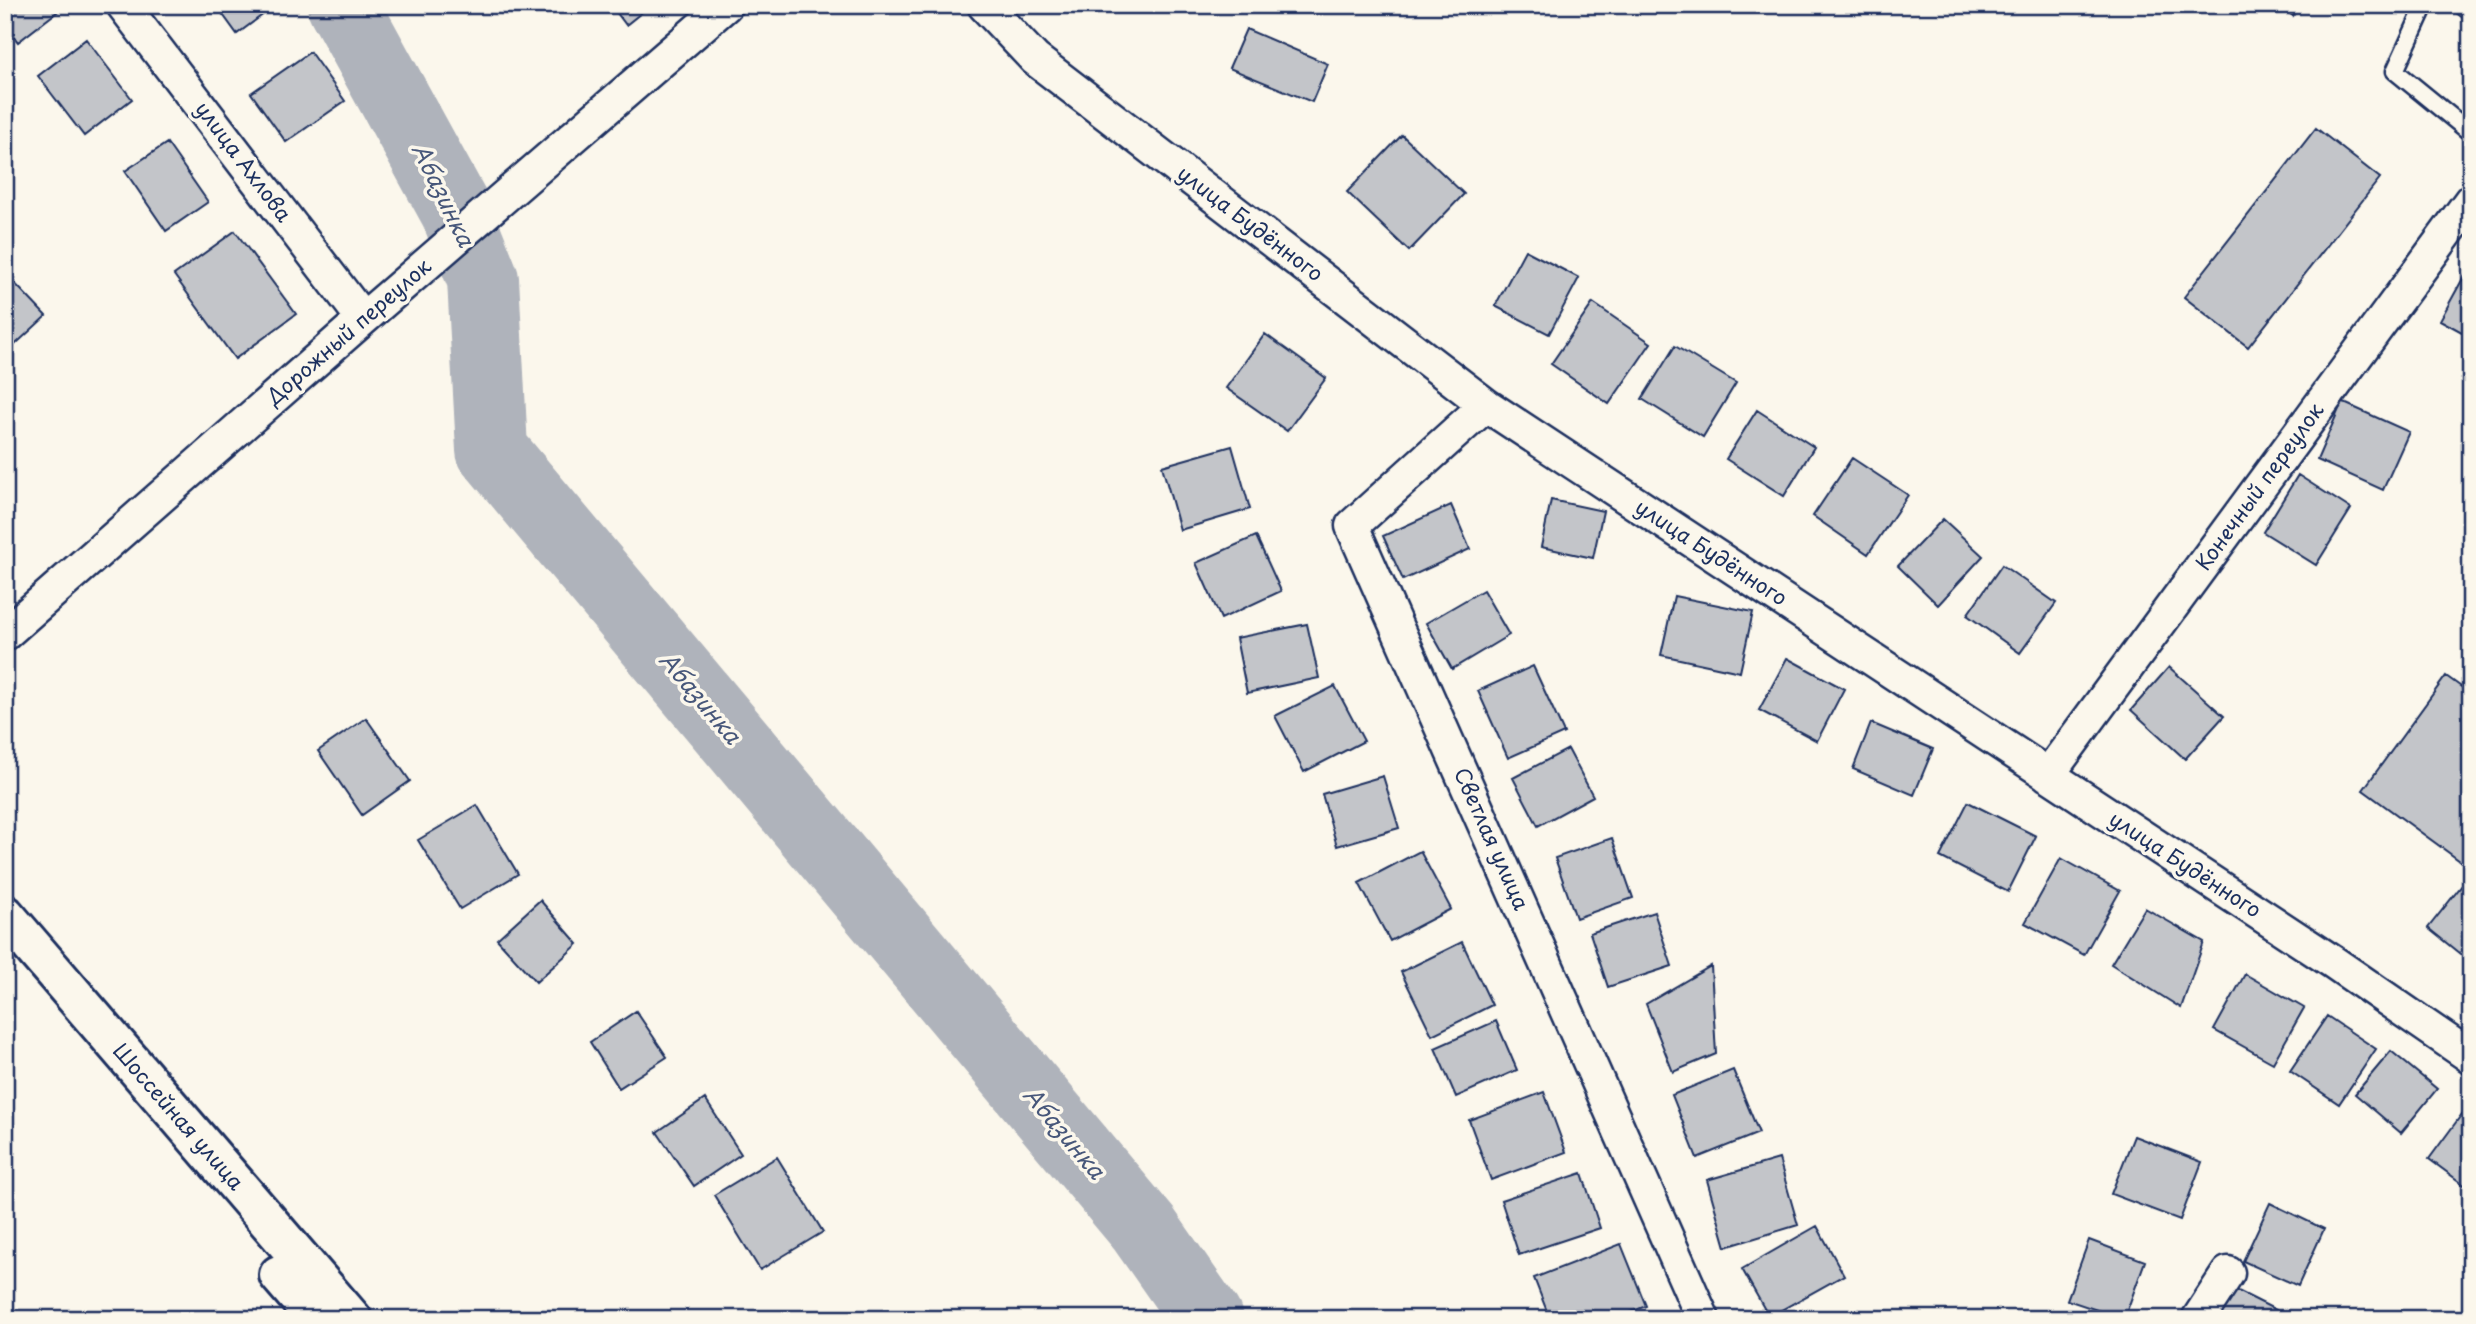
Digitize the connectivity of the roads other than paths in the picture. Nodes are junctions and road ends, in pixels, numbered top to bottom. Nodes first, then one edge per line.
1 (123, 5) edge
2 (726, 5) edge
3 (984, 5) edge
4 (2424, 5) edge
5 (2471, 132) edge
6 (2471, 200) edge
7 (363, 319) junction
8 (1486, 405) junction
9 (5, 634) edge
10 (2048, 775) junction
11 (5, 915) edge
12 (5, 953) edge
13 (2471, 1057) edge
14 (2228, 1273) dead end
15 (317, 1319) edge
16 (352, 1319) edge
17 (1703, 1319) edge
18 (2198, 1319) edge

1 - 7 street, улица Ахлова
2 - 7 street, Дорожный переулок
3 - 8 street, улица Будённого
4 - 5 lane
6 - 10 street, Конечный переулок
7 - 9 street, Дорожный переулок
8 - 10 street, улица Будённого
8 - 17 street, Светлая улица
10 - 13 street, улица Будённого
11 - 16 main road, Шоссейная улица
12 - 15 main road, Шоссейная улица
14 - 18 street

